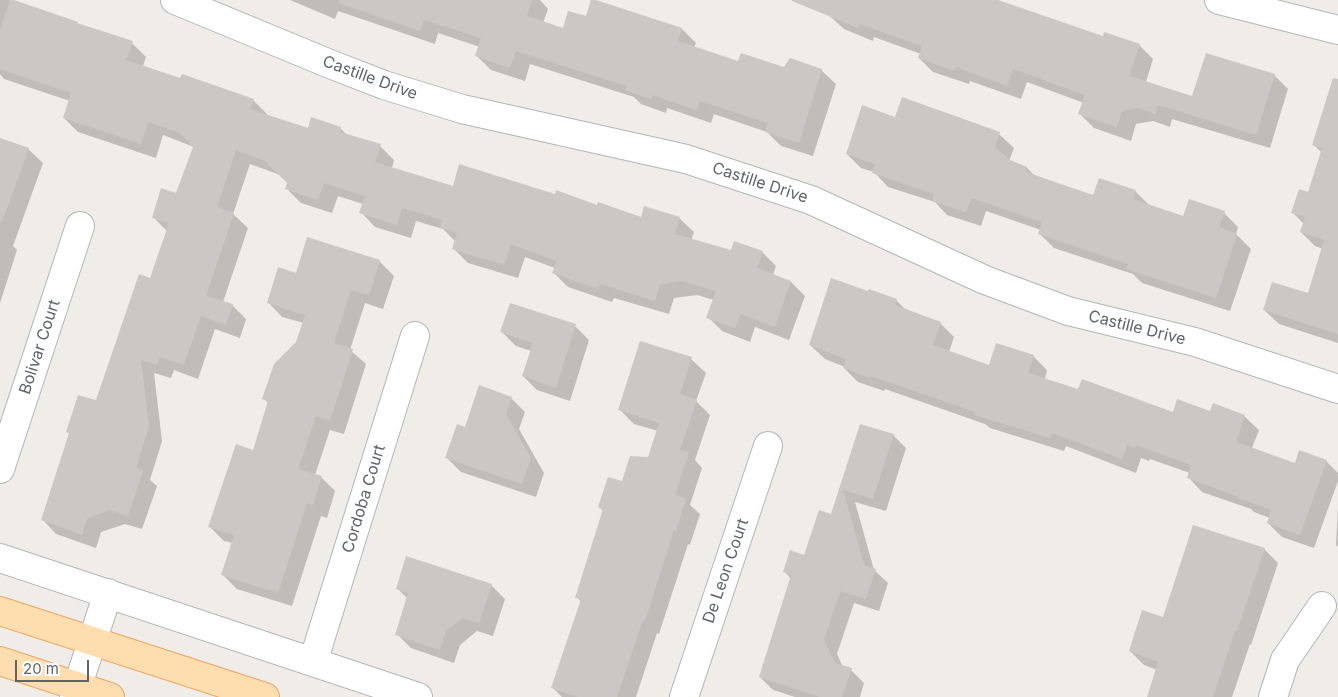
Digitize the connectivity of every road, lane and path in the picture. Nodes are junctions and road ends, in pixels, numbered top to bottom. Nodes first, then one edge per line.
1 (175, 0) edge
2 (1219, 0) edge
3 (1338, 30) edge
4 (80, 226) dead end
5 (415, 336) dead end
6 (1338, 389) edge
7 (768, 446) dead end
8 (0, 469) edge
9 (0, 558) edge
10 (108, 593) junction
11 (1322, 606) dead end
12 (0, 611) edge
13 (92, 641) junction
14 (0, 661) edge
15 (313, 662) junction
16 (76, 692) edge
17 (110, 697) edge
18 (265, 697) edge
19 (418, 697) edge
20 (684, 697) edge
21 (1273, 697) edge

1 - 6 street, Castille Drive
2 - 3 street
4 - 8 street, Bolivar Court
5 - 15 street, Cordoba Court
7 - 20 street, De Leon Court
9 - 10 street
10 - 13 street
10 - 15 street
11 - 21 street
12 - 13 main road
13 - 16 street
13 - 18 main road
14 - 16 main road
15 - 19 street
16 - 17 main road

